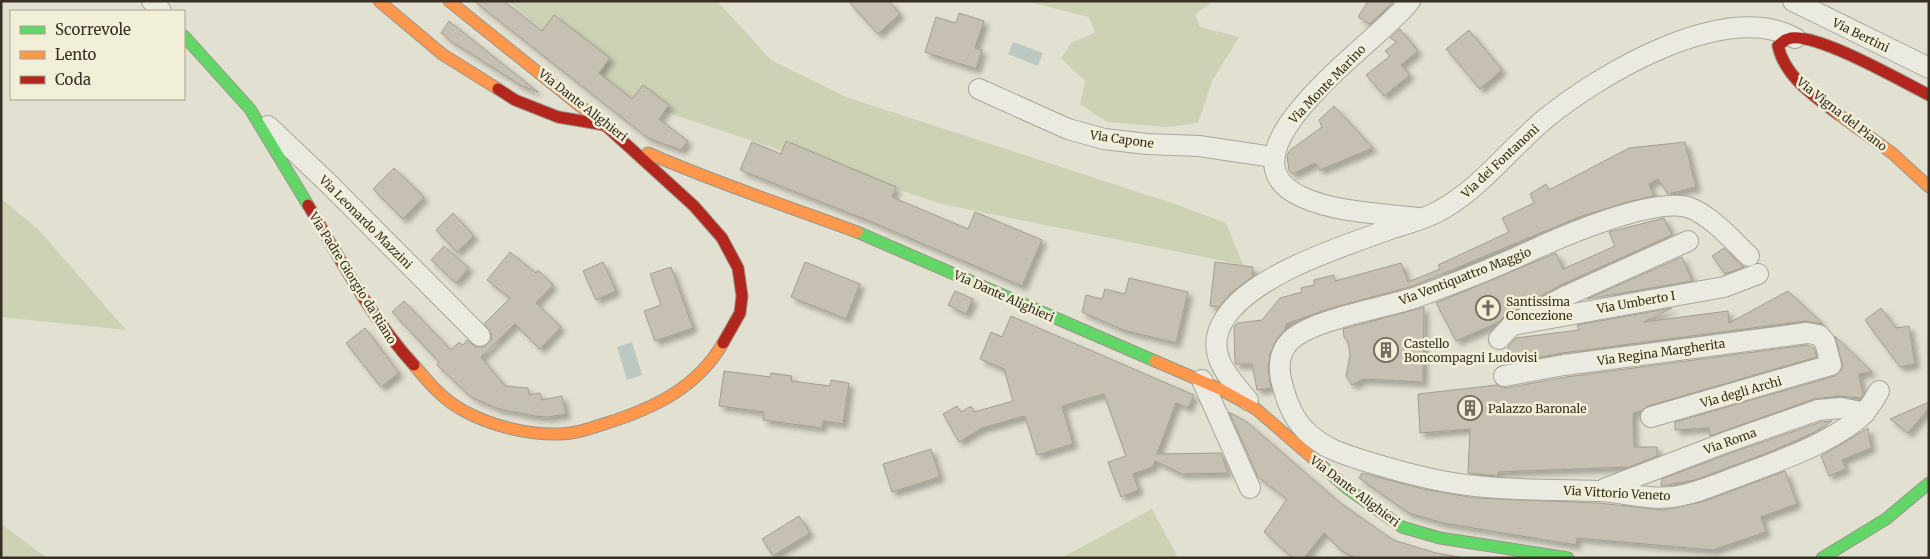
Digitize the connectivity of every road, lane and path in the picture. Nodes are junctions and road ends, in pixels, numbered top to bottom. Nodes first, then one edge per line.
1 (380, 1) edge
2 (449, 1) edge
3 (1410, 1) edge
4 (1793, 1) edge
5 (185, 37) edge
6 (1795, 38) junction
7 (1929, 68) edge
8 (979, 89) dead end
9 (1929, 95) edge
10 (250, 109) junction
11 (604, 126) junction
12 (1273, 157) junction
13 (1929, 187) edge
14 (1423, 219) junction
15 (1688, 241) dead end
16 (1749, 256) dead end
17 (1758, 274) dead end
18 (480, 336) dead end
19 (1831, 365) joint
20 (1504, 376) dead end
21 (1202, 380) junction
22 (1879, 391) dead end
23 (1256, 409) junction
24 (1864, 413) junction
25 (1651, 417) dead end
26 (1317, 447) junction
27 (1929, 483) edge
28 (1250, 488) dead end
29 (1599, 491) junction
30 (1568, 558) edge
31 (1822, 558) edge

1 - 11 main road
2 - 11 main road, Via Dante Alighieri
3 - 12 street, Via Monte Marino
4 - 7 street, Via Bertini
5 - 10 main road, Via Padre Giorgio da Riano
6 - 9 main road
6 - 13 main road, Via Vigna del Piano
6 - 14 street, Via dei Fontanoni
8 - 12 street, Via Capone
10 - 11 main road, Via Padre Giorgio da Riano
10 - 18 street, Via Leonardo Mazzini
11 - 21 main road, Via Dante Alighieri
12 - 14 street
14 - 23 street, Via dei Fontanoni
15 - 17 street, Via Umberto I
16 - 26 street, Via Ventiquattro Maggio
19 - 20 street, Via Regina Margherita
19 - 25 street, Via degli Archi
21 - 23 main road, Via Dante Alighieri
21 - 28 street
22 - 24 street, Via Vittorio Veneto
23 - 26 main road, Via Dante Alighieri
24 - 29 street, Via Roma
24 - 29 street, Via Vittorio Veneto
26 - 29 street, Via Vittorio Veneto
26 - 30 main road, Via Dante Alighieri
27 - 31 main road

